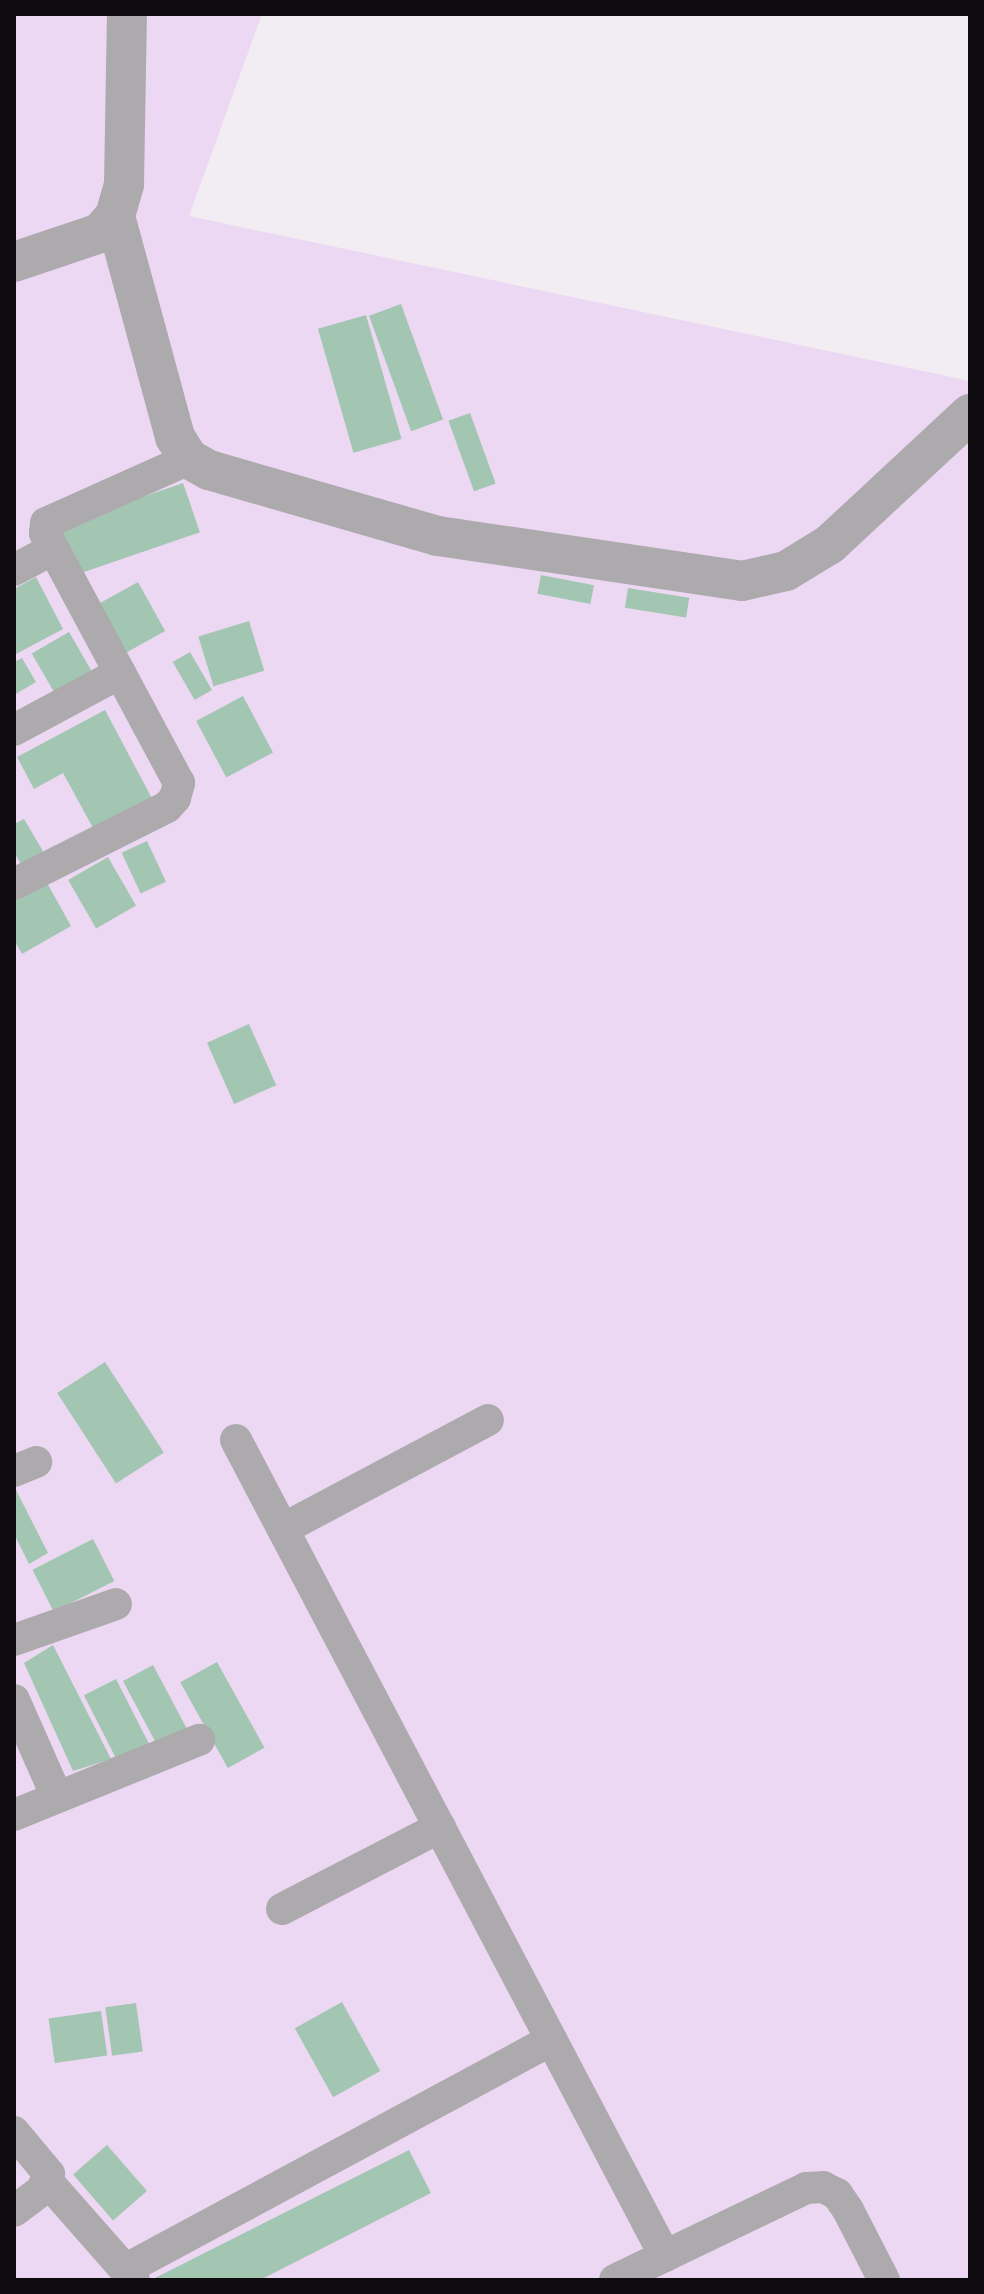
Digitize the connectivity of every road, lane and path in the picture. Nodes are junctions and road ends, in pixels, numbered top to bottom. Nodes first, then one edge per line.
1 (127, 14) edge
2 (115, 216) junction
3 (14, 262) edge
4 (970, 414) edge
5 (189, 459) junction
6 (53, 549) junction
7 (14, 570) edge
8 (120, 673) junction
9 (14, 730) edge
10 (14, 884) edge
11 (488, 1420) dead end
12 (236, 1440) dead end
13 (283, 1529) junction
14 (116, 1604) dead end
15 (14, 1640) edge
16 (14, 1700) edge
17 (199, 1740) dead end
18 (57, 1797) junction
19 (14, 1815) edge
20 (440, 1827) junction
21 (282, 1909) dead end
22 (552, 2040) junction
23 (14, 2132) edge
24 (48, 2182) junction
25 (14, 2211) edge
26 (665, 2256) junction
27 (131, 2274) edge
28 (615, 2280) edge
29 (884, 2280) edge

1 - 2 street
2 - 3 street
2 - 5 street
4 - 5 street
5 - 6 street
6 - 7 street
6 - 8 street
8 - 9 street
8 - 10 street
11 - 13 street
12 - 13 street
13 - 20 street
14 - 15 street
16 - 18 street
17 - 18 street
18 - 19 street
20 - 21 street
20 - 22 street
22 - 26 street
22 - 27 street
23 - 24 street
24 - 25 street
24 - 27 street
26 - 28 street
26 - 29 street

